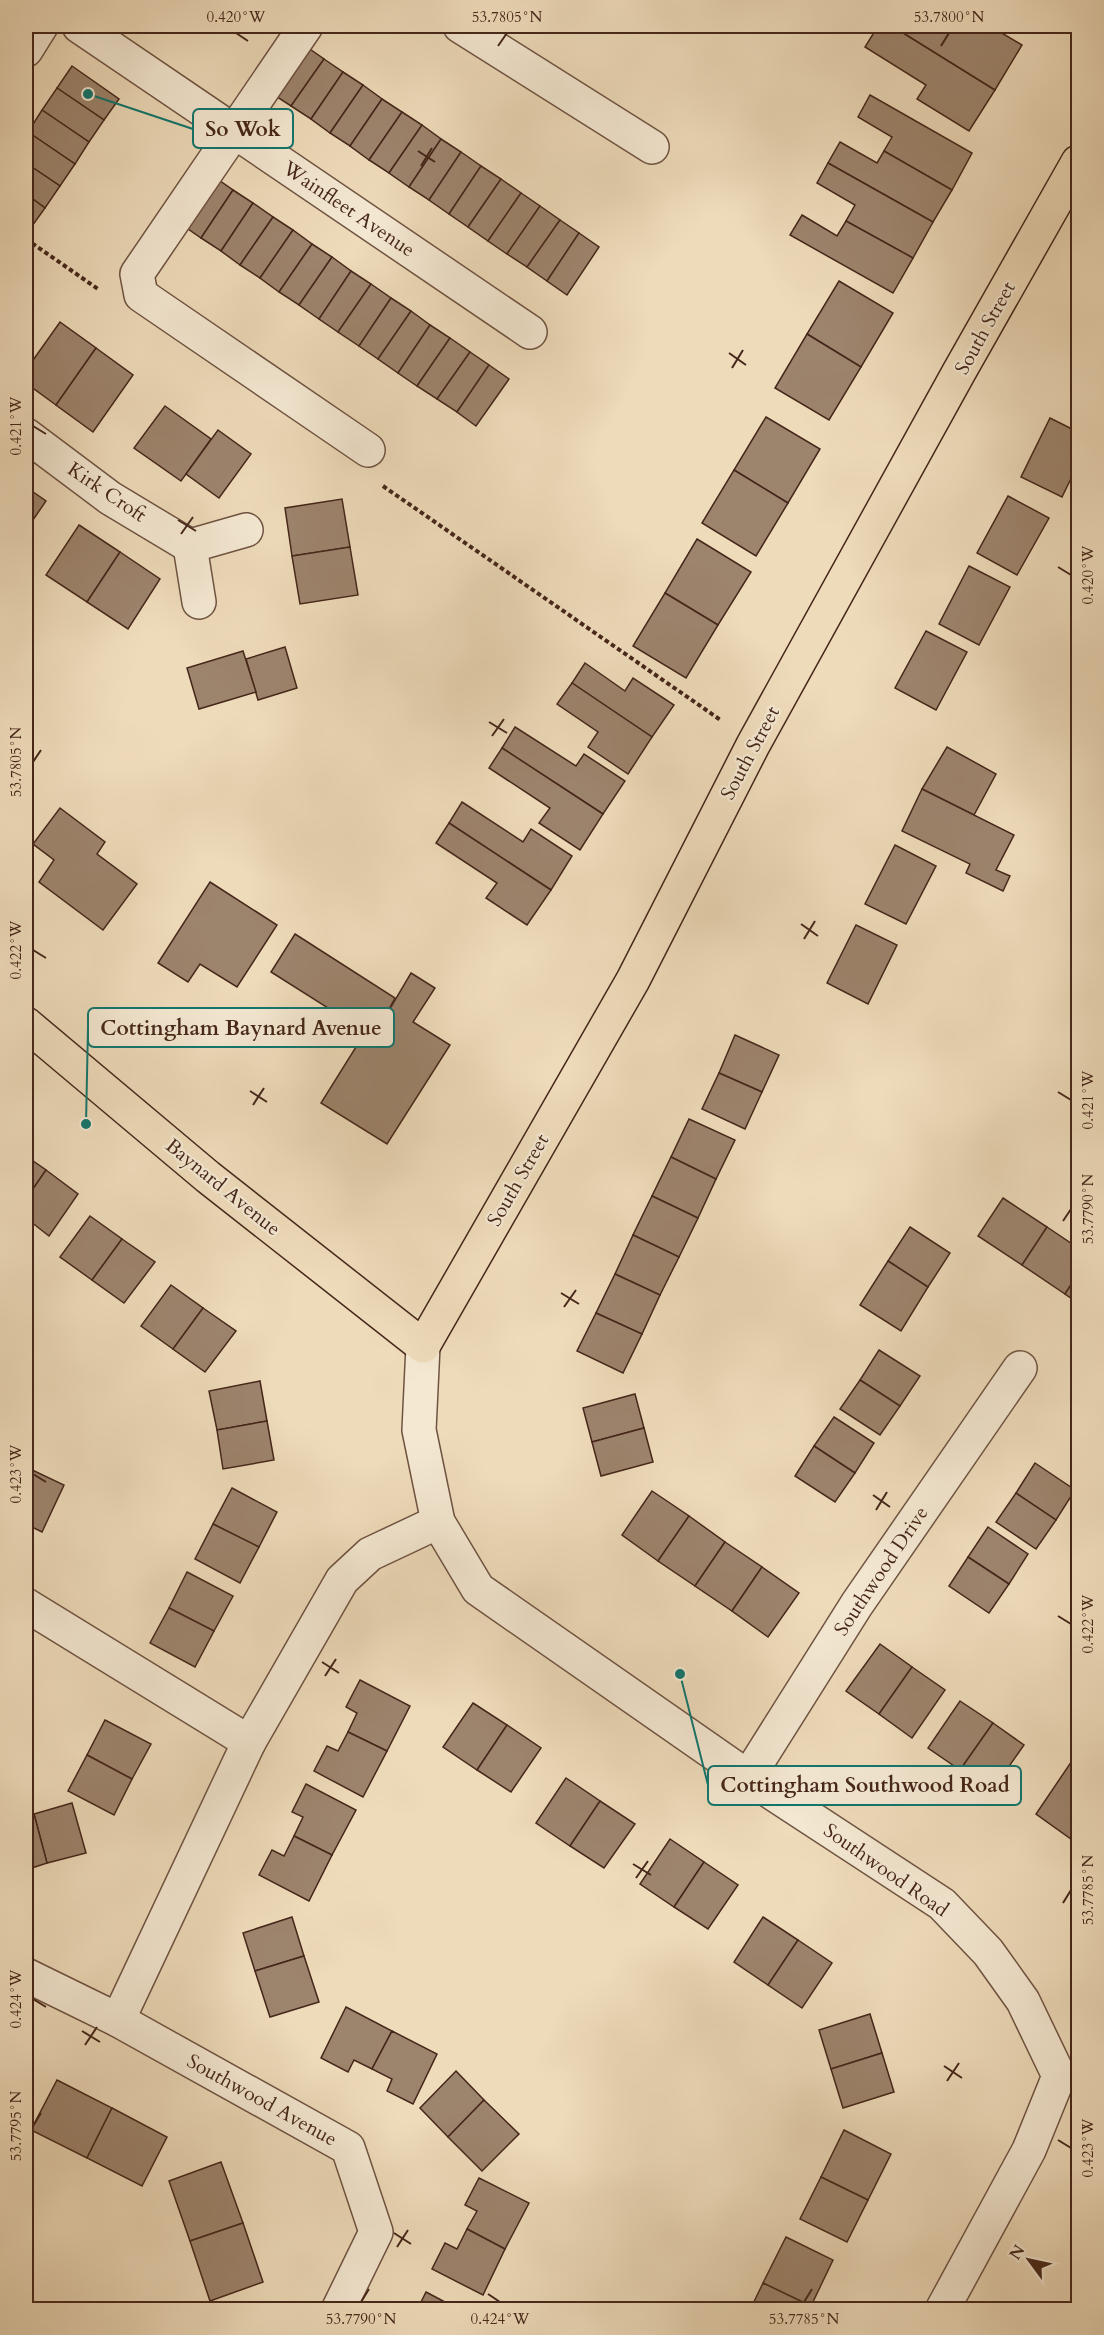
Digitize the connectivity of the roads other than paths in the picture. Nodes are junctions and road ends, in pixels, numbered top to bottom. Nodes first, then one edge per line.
1 (41, 26) edge
2 (79, 26) edge
3 (306, 26) edge
4 (460, 26) edge
5 (26, 50) edge
6 (234, 131) junction
7 (652, 147) dead end
8 (1078, 162) edge
9 (530, 332) dead end
10 (26, 435) edge
11 (368, 450) dead end
12 (246, 530) dead end
13 (190, 546) junction
14 (199, 602) dead end
15 (26, 1024) edge
16 (423, 1346) junction
17 (1020, 1368) dead end
18 (438, 1522) junction
19 (26, 1605) edge
20 (249, 1742) junction
21 (748, 1778) junction
22 (26, 1975) edge
23 (118, 2020) junction
24 (1069, 2082) edge
25 (338, 2310) edge
26 (942, 2310) edge

1 - 5 street
2 - 6 street, Wainfleet Avenue
3 - 6 street
4 - 7 street
6 - 9 street, Wainfleet Avenue
6 - 11 street
8 - 16 main road, South Street
10 - 13 street, Kirk Croft
12 - 13 street
13 - 14 street
15 - 16 main road, Baynard Avenue
16 - 18 street, Southwood Road
17 - 21 street, Southwood Drive
18 - 20 street
18 - 21 street, Southwood Road
19 - 20 street
20 - 23 street
21 - 24 street, Southwood Road
22 - 23 street, Southwood Avenue
23 - 25 street, Southwood Avenue
24 - 26 street, Southwood Road

